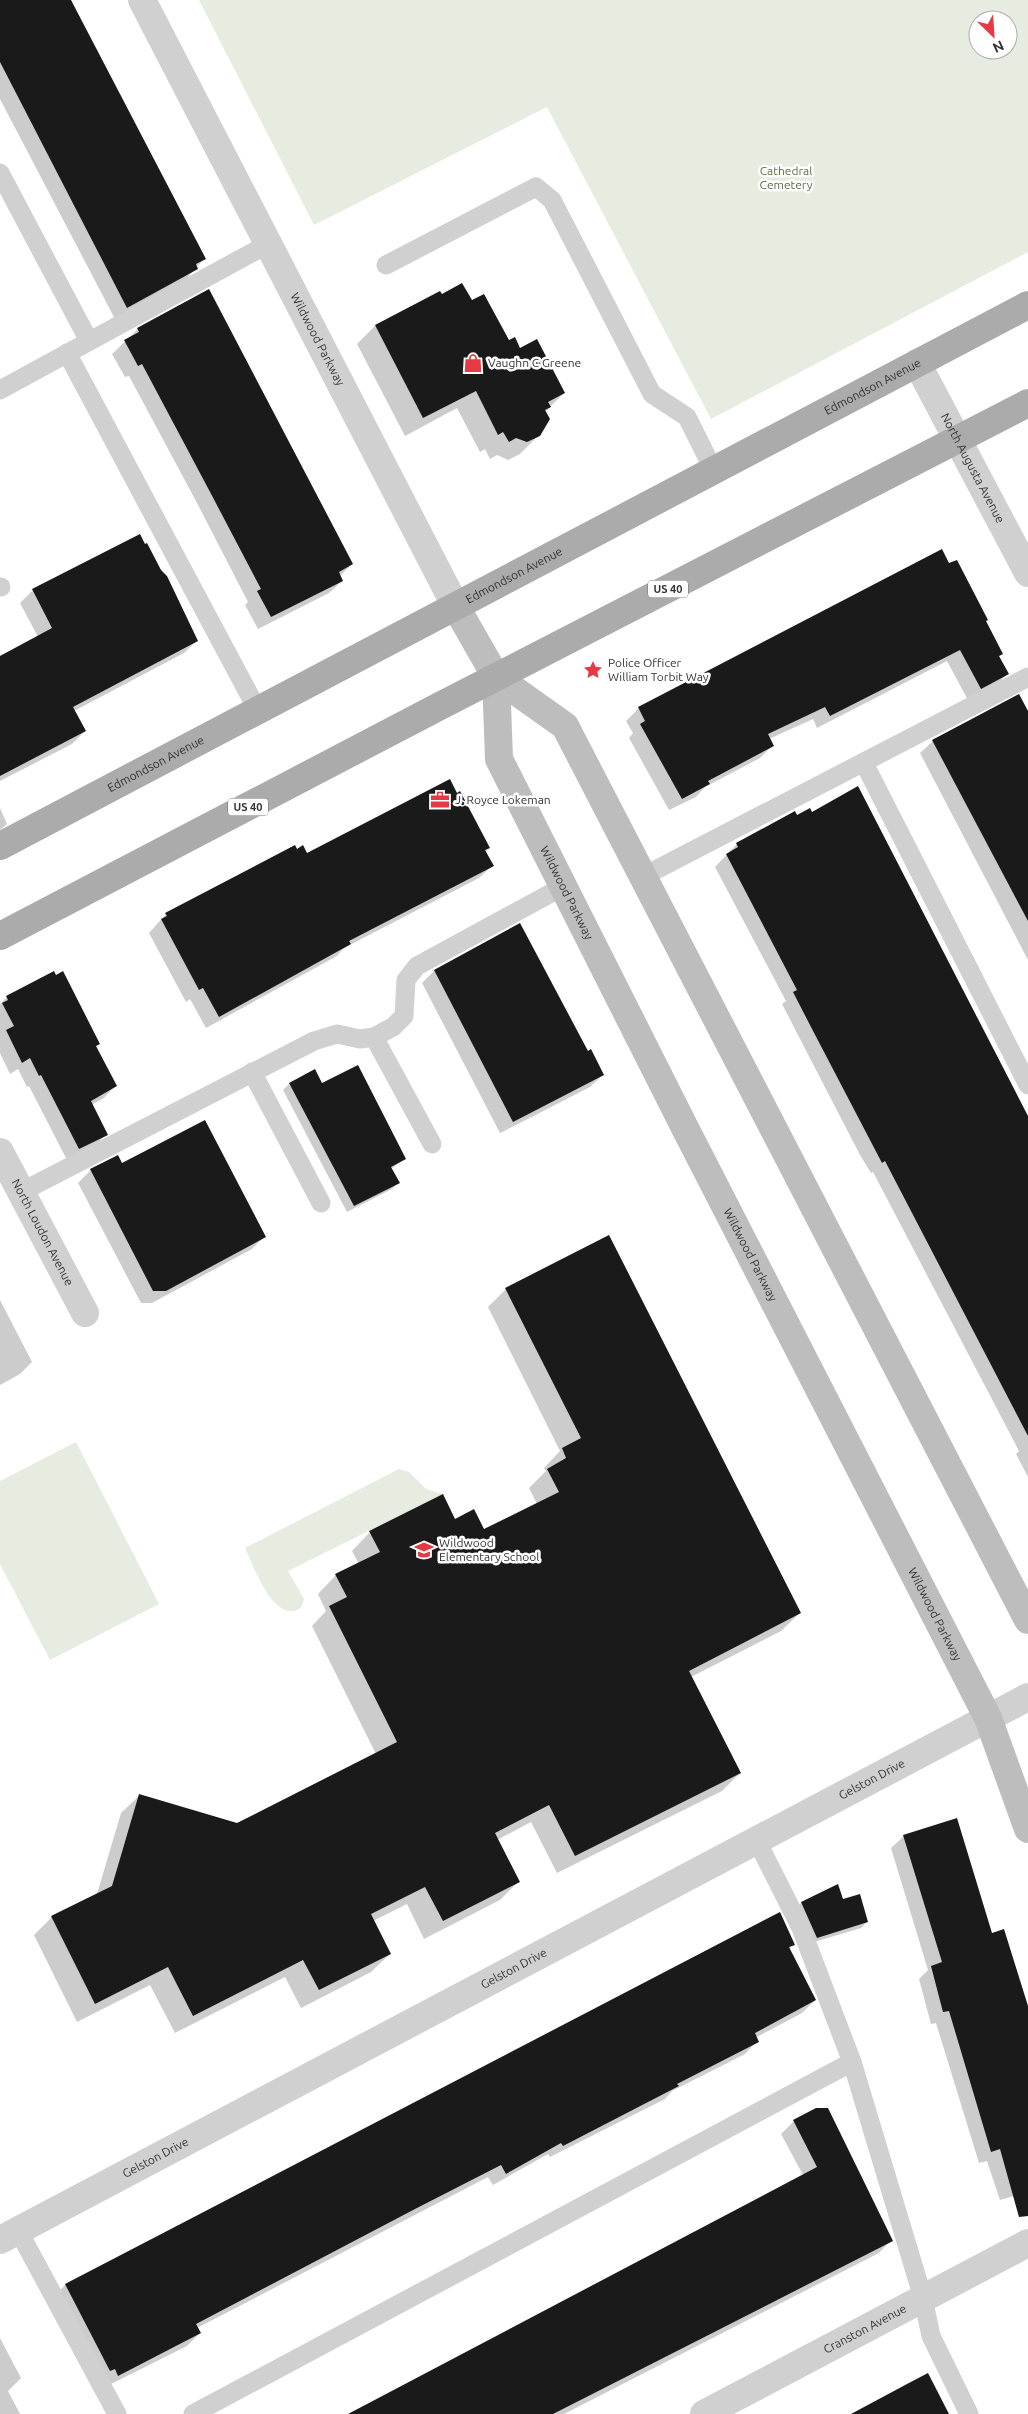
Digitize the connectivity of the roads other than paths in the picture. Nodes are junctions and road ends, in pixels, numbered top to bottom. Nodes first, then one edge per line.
1 (142, 0) edge
2 (0, 173) edge
3 (268, 244) junction
4 (386, 265) dead end
5 (1028, 305) edge
6 (89, 341) junction
7 (68, 353) junction
8 (918, 363) junction
9 (0, 390) edge
10 (1028, 403) edge
11 (958, 440) junction
12 (714, 471) junction
13 (1028, 573) edge
14 (456, 606) junction
15 (496, 677) junction
16 (1028, 677) edge
17 (258, 711) junction
18 (864, 763) junction
19 (0, 846) edge
20 (644, 876) junction
21 (564, 886) junction
22 (0, 936) edge
23 (374, 1037) junction
24 (252, 1072) junction
25 (1028, 1085) edge
26 (432, 1144) dead end
27 (0, 1152) edge
28 (21, 1192) junction
29 (321, 1203) dead end
30 (85, 1313) dead end
31 (1028, 1620) edge
32 (1028, 1696) edge
33 (988, 1718) junction
34 (1028, 1828) edge
35 (757, 1841) junction
36 (852, 2062) junction
37 (9, 2235) edge
38 (1028, 2243) edge
39 (924, 2298) junction
40 (117, 2414) edge
41 (192, 2414) edge
42 (704, 2414) edge
43 (969, 2414) edge

1 - 3 street, Wildwood Parkway
2 - 6 lane
3 - 6 lane
3 - 14 street, Wildwood Parkway
4 - 12 lane
5 - 8 main road, Edmondson Avenue
6 - 7 lane
7 - 9 lane
7 - 17 lane
8 - 11 street, North Augusta Avenue
8 - 12 main road, Edmondson Avenue
10 - 11 main road, US 40
11 - 13 street, North Augusta Avenue
11 - 15 main road, US 40
12 - 14 main road, Edmondson Avenue
14 - 15 street, Wildwood Parkway
14 - 17 main road, Edmondson Avenue
15 - 20 street, Wildwood Parkway
15 - 21 street, Wildwood Parkway
15 - 22 main road, US 40
16 - 18 lane
17 - 19 main road, Edmondson Avenue
18 - 20 lane
18 - 25 lane
20 - 31 street, Wildwood Parkway
21 - 23 lane
21 - 33 street, Wildwood Parkway
23 - 24 lane
23 - 26 lane
24 - 28 lane
24 - 29 lane
27 - 28 street, North Loudon Avenue
28 - 30 street, North Loudon Avenue
32 - 33 street, Gelston Drive
33 - 34 street, Wildwood Parkway
33 - 35 street, Gelston Drive
35 - 36 lane
35 - 37 street, Gelston Drive
36 - 39 lane
36 - 41 lane
37 - 40 lane
38 - 39 street, Cranston Avenue
39 - 42 street, Cranston Avenue
39 - 43 lane

